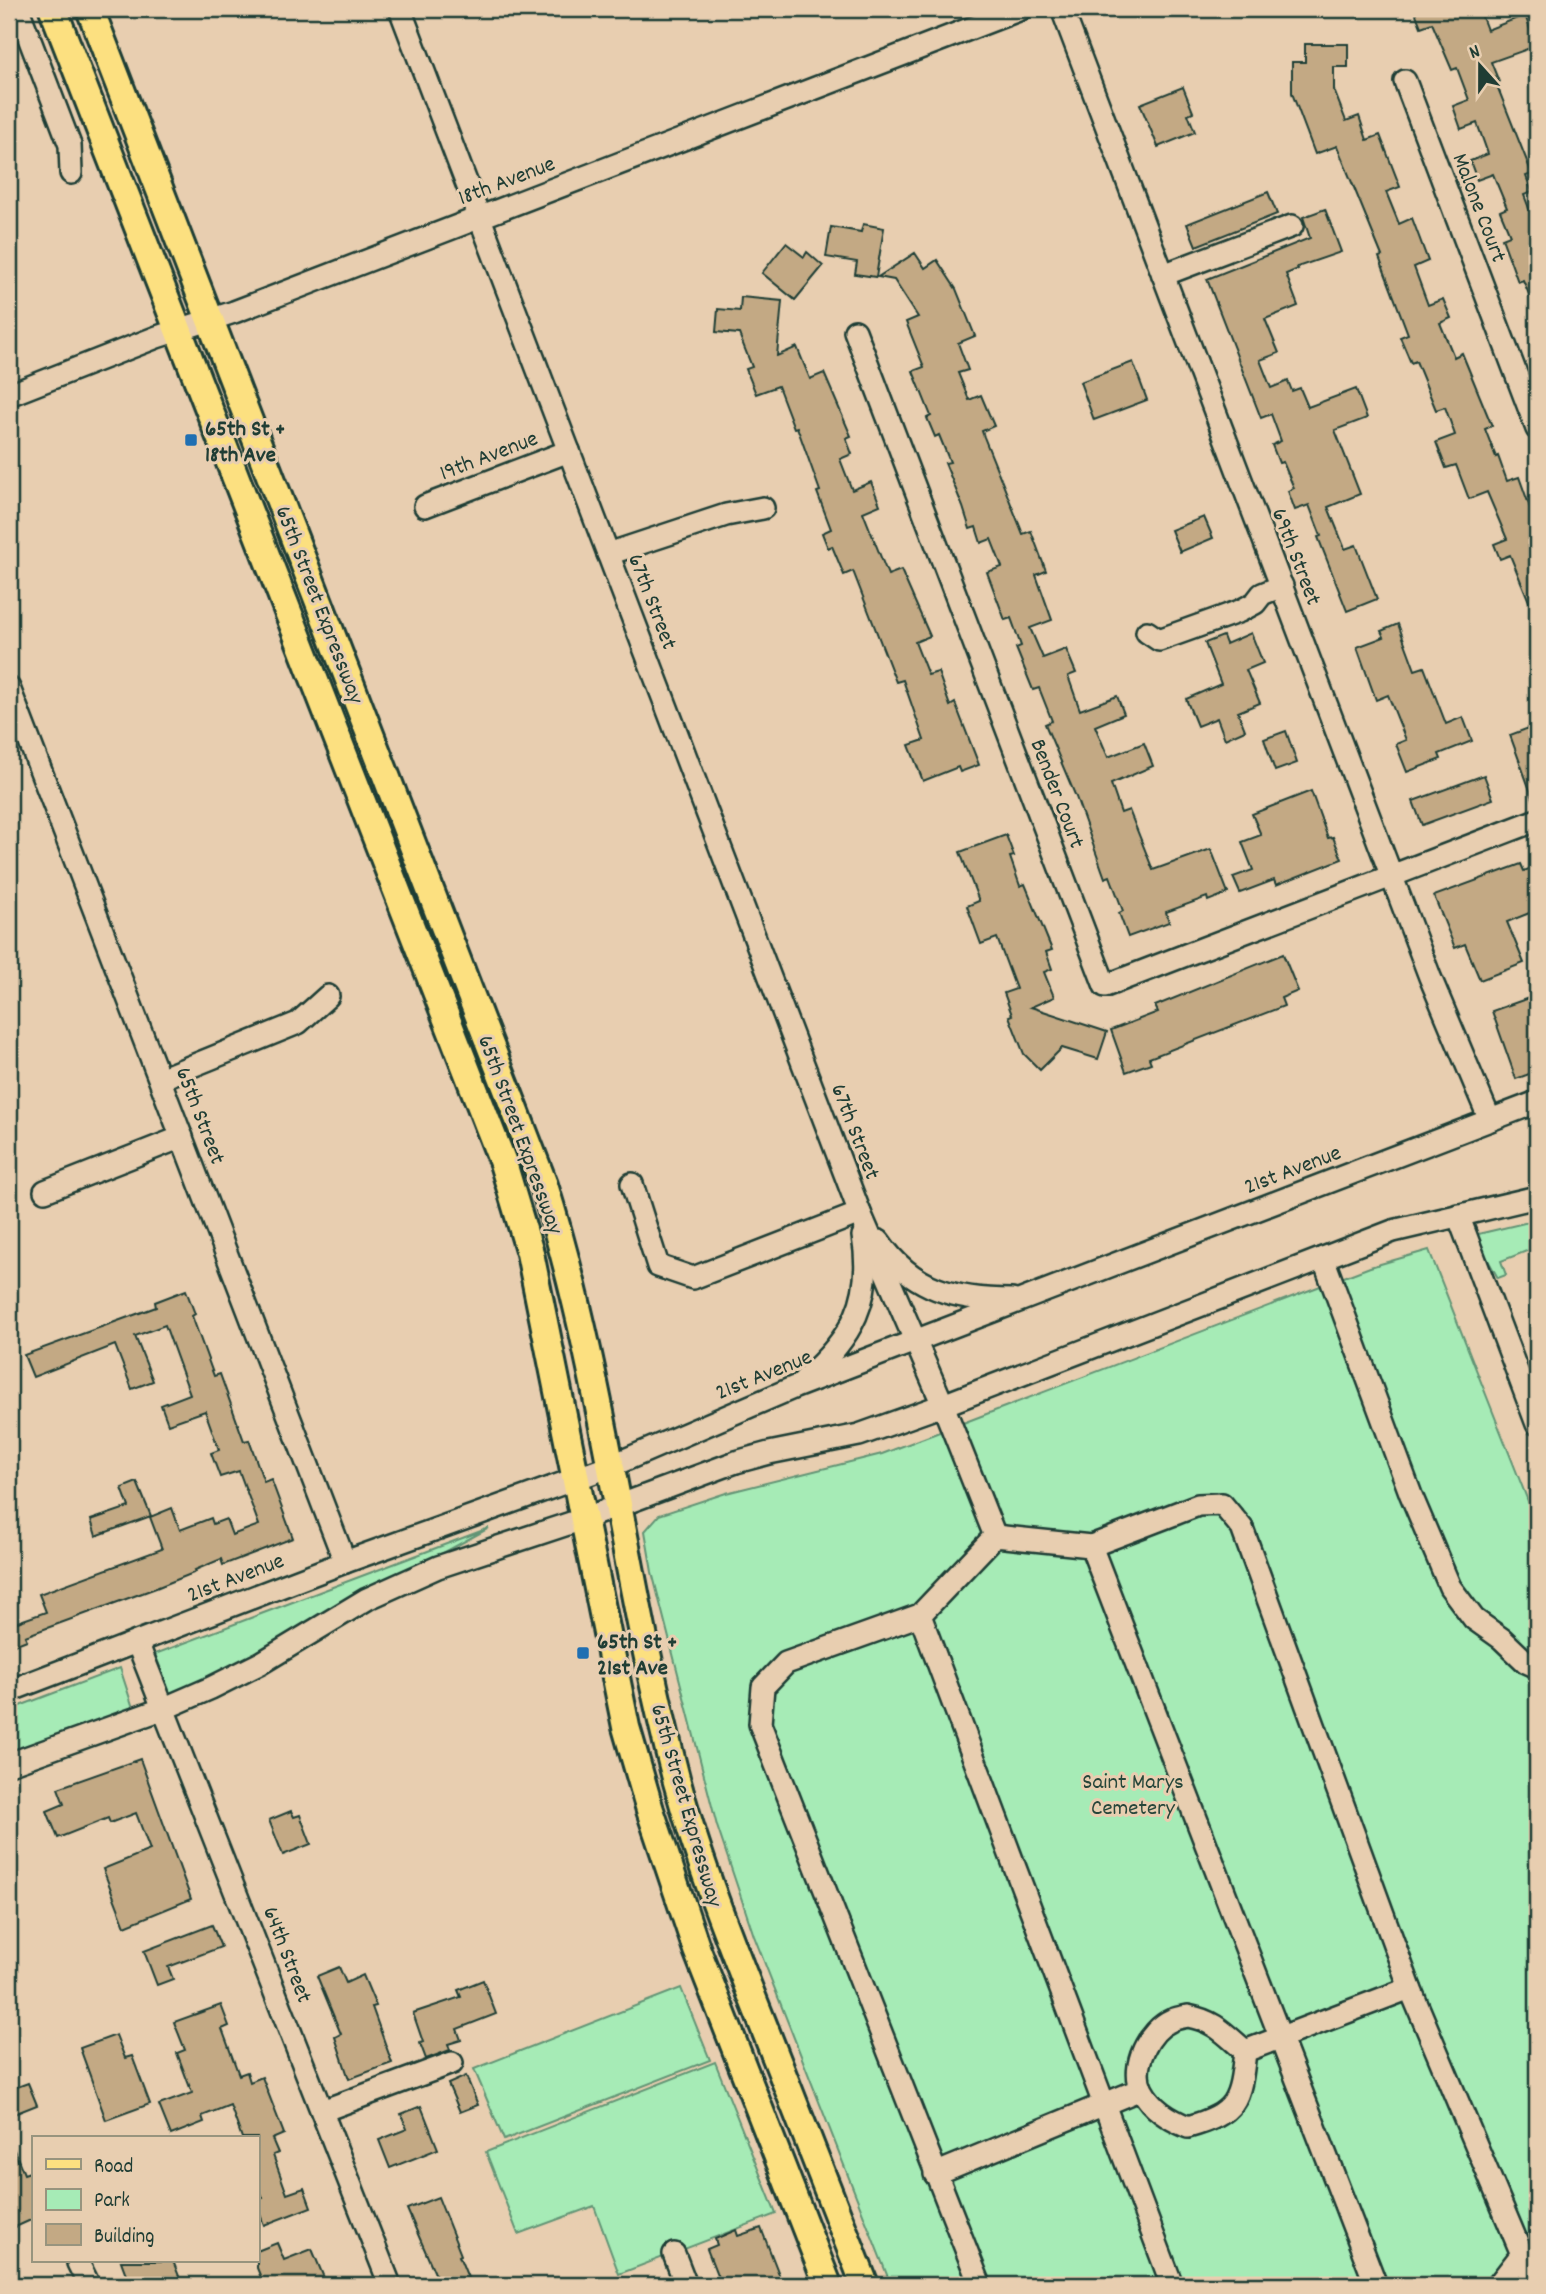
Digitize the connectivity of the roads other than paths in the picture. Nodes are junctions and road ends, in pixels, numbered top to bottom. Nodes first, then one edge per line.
1 (18, 9) edge
2 (53, 9) edge
3 (90, 9) edge
4 (400, 9) edge
5 (1021, 9) edge
6 (1062, 9) edge
7 (1405, 81) dead end
8 (71, 173) dead end
9 (480, 218) junction
10 (1292, 226) dead end
11 (1163, 275) junction
12 (212, 320) junction
13 (179, 331) junction
14 (855, 331) dead end
15 (9, 396) edge
16 (1537, 429) edge
17 (569, 451) junction
18 (425, 506) dead end
19 (763, 508) dead end
20 (608, 554) junction
21 (1282, 586) junction
22 (1147, 632) dead end
23 (9, 688) edge
24 (1537, 820) edge
25 (1392, 876) junction
26 (328, 996) dead end
27 (160, 1079) junction
28 (1537, 1102) edge
29 (1490, 1120) junction
30 (182, 1137) junction
31 (632, 1184) dead end
32 (45, 1191) dead end
33 (1537, 1197) edge
34 (860, 1213) junction
35 (1458, 1215) junction
36 (1323, 1258) junction
37 (1024, 1300) junction
38 (916, 1341) junction
39 (1530, 1380) edge
40 (795, 1387) junction
41 (943, 1405) junction
42 (1537, 1424) edge
43 (611, 1466) junction
44 (575, 1478) junction
45 (618, 1505) junction
46 (583, 1519) junction
47 (995, 1536) junction
48 (1091, 1546) junction
49 (345, 1562) junction
50 (920, 1615) junction
51 (137, 1642) junction
52 (1537, 1667) edge
53 (9, 1691) edge
54 (165, 1708) junction
55 (9, 1764) edge
56 (1410, 1988) junction
57 (1281, 2037) junction
58 (1245, 2051) junction
59 (452, 2063) dead end
60 (1141, 2089) junction
61 (1104, 2105) junction
62 (322, 2111) junction
63 (935, 2174) junction
64 (674, 2254) dead end
65 (1522, 2254) junction
66 (78, 2263) dead end
67 (89, 2285) edge
68 (390, 2285) edge
69 (686, 2285) edge
70 (828, 2285) edge
71 (865, 2285) edge
72 (980, 2285) edge
73 (1172, 2285) edge
74 (1376, 2285) edge
75 (1498, 2285) edge
76 (1535, 2285) edge

1 - 8 street
2 - 13 main road, 65th Street Expressway
3 - 12 main road, 65th Street Expressway
4 - 9 street, 67th Street
5 - 9 street, 18th Avenue
6 - 11 street, 69th Street
7 - 16 street, Malone Court
9 - 12 street, 18th Avenue
9 - 17 street, 67th Street
10 - 11 street
11 - 21 street, 69th Street
12 - 13 street, 18th Avenue
12 - 43 main road, 65th Street Expressway
13 - 15 street, 18th Avenue
13 - 44 main road, 65th Street Expressway
14 - 25 street, Bender Court
17 - 18 street, 19th Avenue
17 - 20 street, 67th Street
19 - 20 street
20 - 34 street, 67th Street
21 - 22 street
21 - 25 street, 69th Street
23 - 27 street, 65th Street
24 - 25 street
25 - 29 street, 69th Street
26 - 27 street
27 - 30 street, 65th Street
28 - 29 street, 21st Avenue
29 - 37 street, 21st Avenue
30 - 32 street
30 - 49 street, 65th Street
31 - 34 street
33 - 35 street
34 - 37 street, 67th Street
34 - 38 street, 67th Street
34 - 40 street, 67th Street
35 - 36 street
35 - 39 street
36 - 41 street
36 - 52 street
37 - 38 street, 21st Avenue
38 - 40 street, 21st Avenue
38 - 41 street, 67th Street
39 - 42 street
40 - 43 street, 21st Avenue
41 - 45 street
41 - 47 street, 67th Street
43 - 44 street, 21st Avenue
43 - 45 main road, 65th Street Expressway
44 - 46 main road, 65th Street Expressway
44 - 49 street, 21st Avenue
45 - 46 street
45 - 71 main road, 65th Street Expressway
46 - 54 street
46 - 70 main road, 65th Street Expressway
47 - 48 street
47 - 50 street
48 - 56 street
48 - 57 street
49 - 51 street, 21st Avenue
50 - 61 street
50 - 63 street
51 - 53 street, 21st Avenue
51 - 54 street, 64th Street
54 - 55 street
54 - 62 street, 64th Street
56 - 57 street
56 - 65 street
57 - 58 street
57 - 74 street
58 - 60 street
58 - 60 street
59 - 62 street
60 - 61 street
61 - 63 street
61 - 73 street
62 - 68 street, 64th Street
63 - 72 street
64 - 69 street
65 - 75 street
65 - 76 street
66 - 67 street

